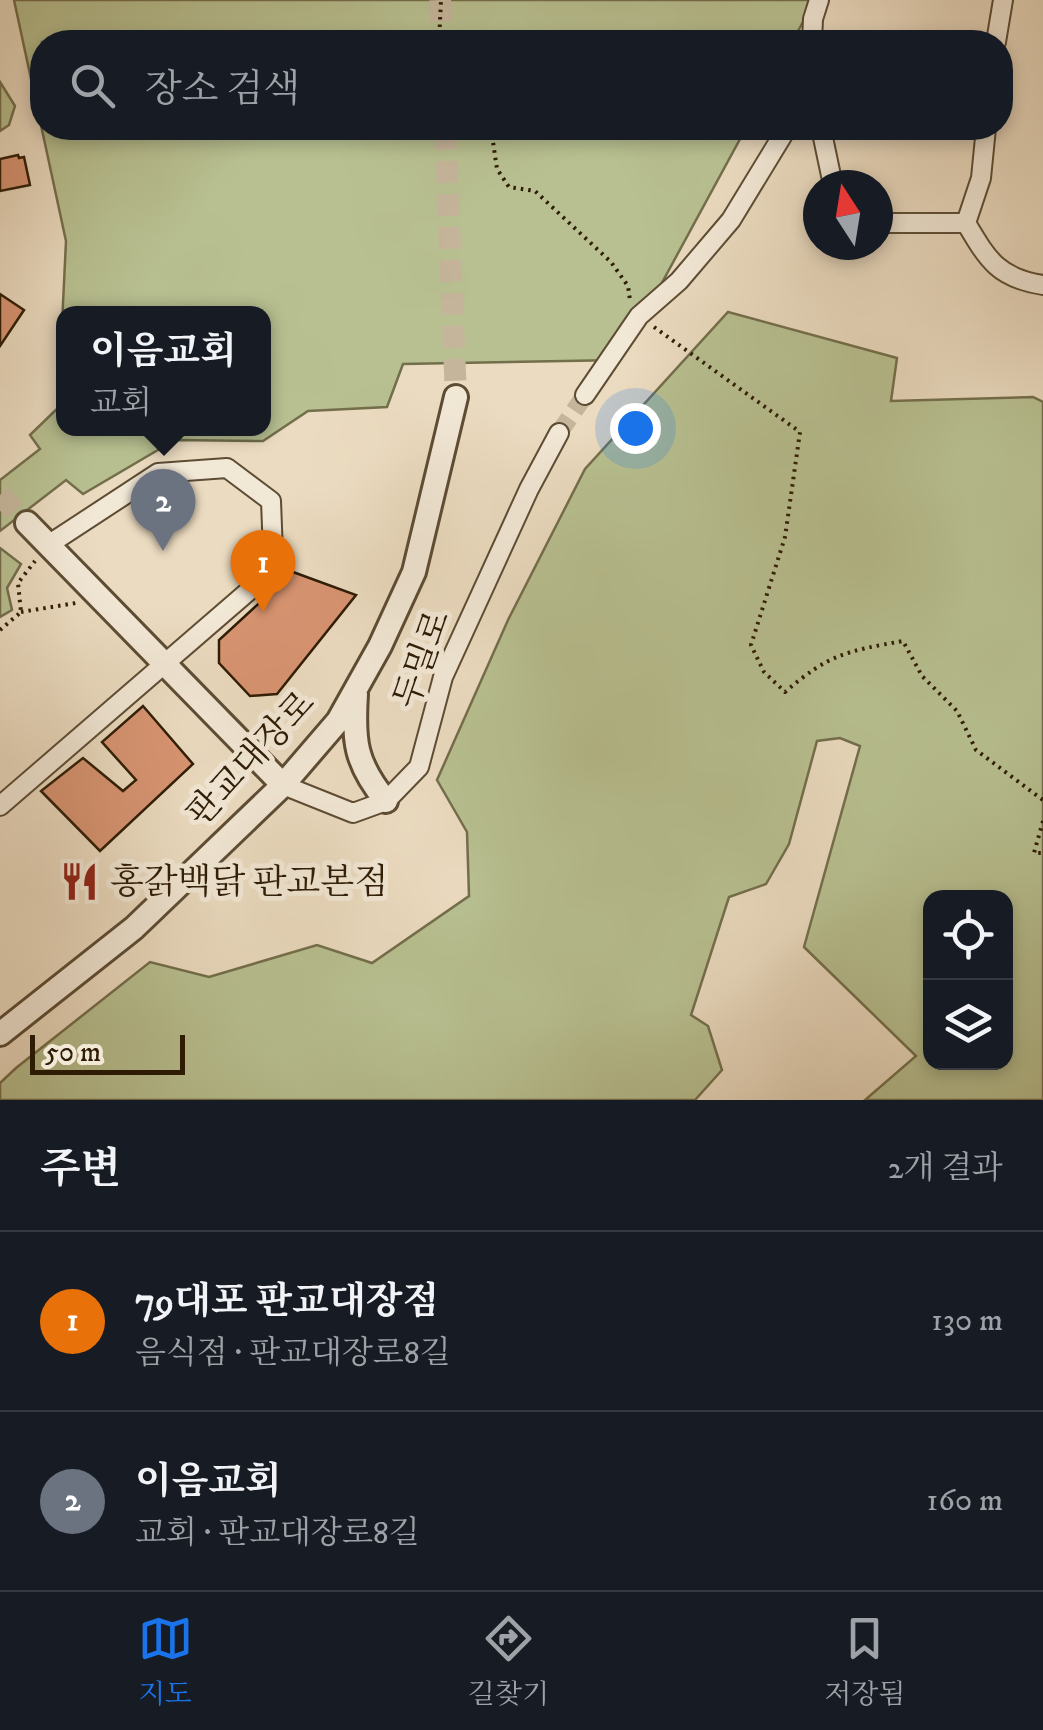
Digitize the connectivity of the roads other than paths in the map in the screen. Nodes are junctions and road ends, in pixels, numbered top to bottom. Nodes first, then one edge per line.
1 (820, 0) edge
2 (1002, 0) edge
3 (812, 30) edge
4 (998, 30) edge
5 (780, 140) edge
6 (824, 140) edge
7 (985, 140) edge
8 (830, 170) edge
9 (893, 222) edge
10 (966, 222) junction
11 (1043, 285) edge
12 (585, 395) tunnel mouth
13 (456, 397) tunnel mouth
14 (558, 433) tunnel mouth
15 (27, 523) tunnel mouth
16 (48, 545) junction
17 (165, 664) junction
18 (356, 689) junction
19 (283, 785) junction
20 (386, 801) junction
21 (0, 806) edge
22 (0, 1034) edge

1 - 3 street
2 - 4 street
5 - 12 street
6 - 8 street
7 - 10 street
9 - 10 street
10 - 11 street
13 - 18 street, 판교대장로
14 - 20 street, 두밀로
15 - 16 street
16 - 17 street
16 - 17 street
17 - 19 street
17 - 21 street
18 - 19 street, 판교대장로
18 - 20 street
19 - 20 street
19 - 22 street, 판교대장로

